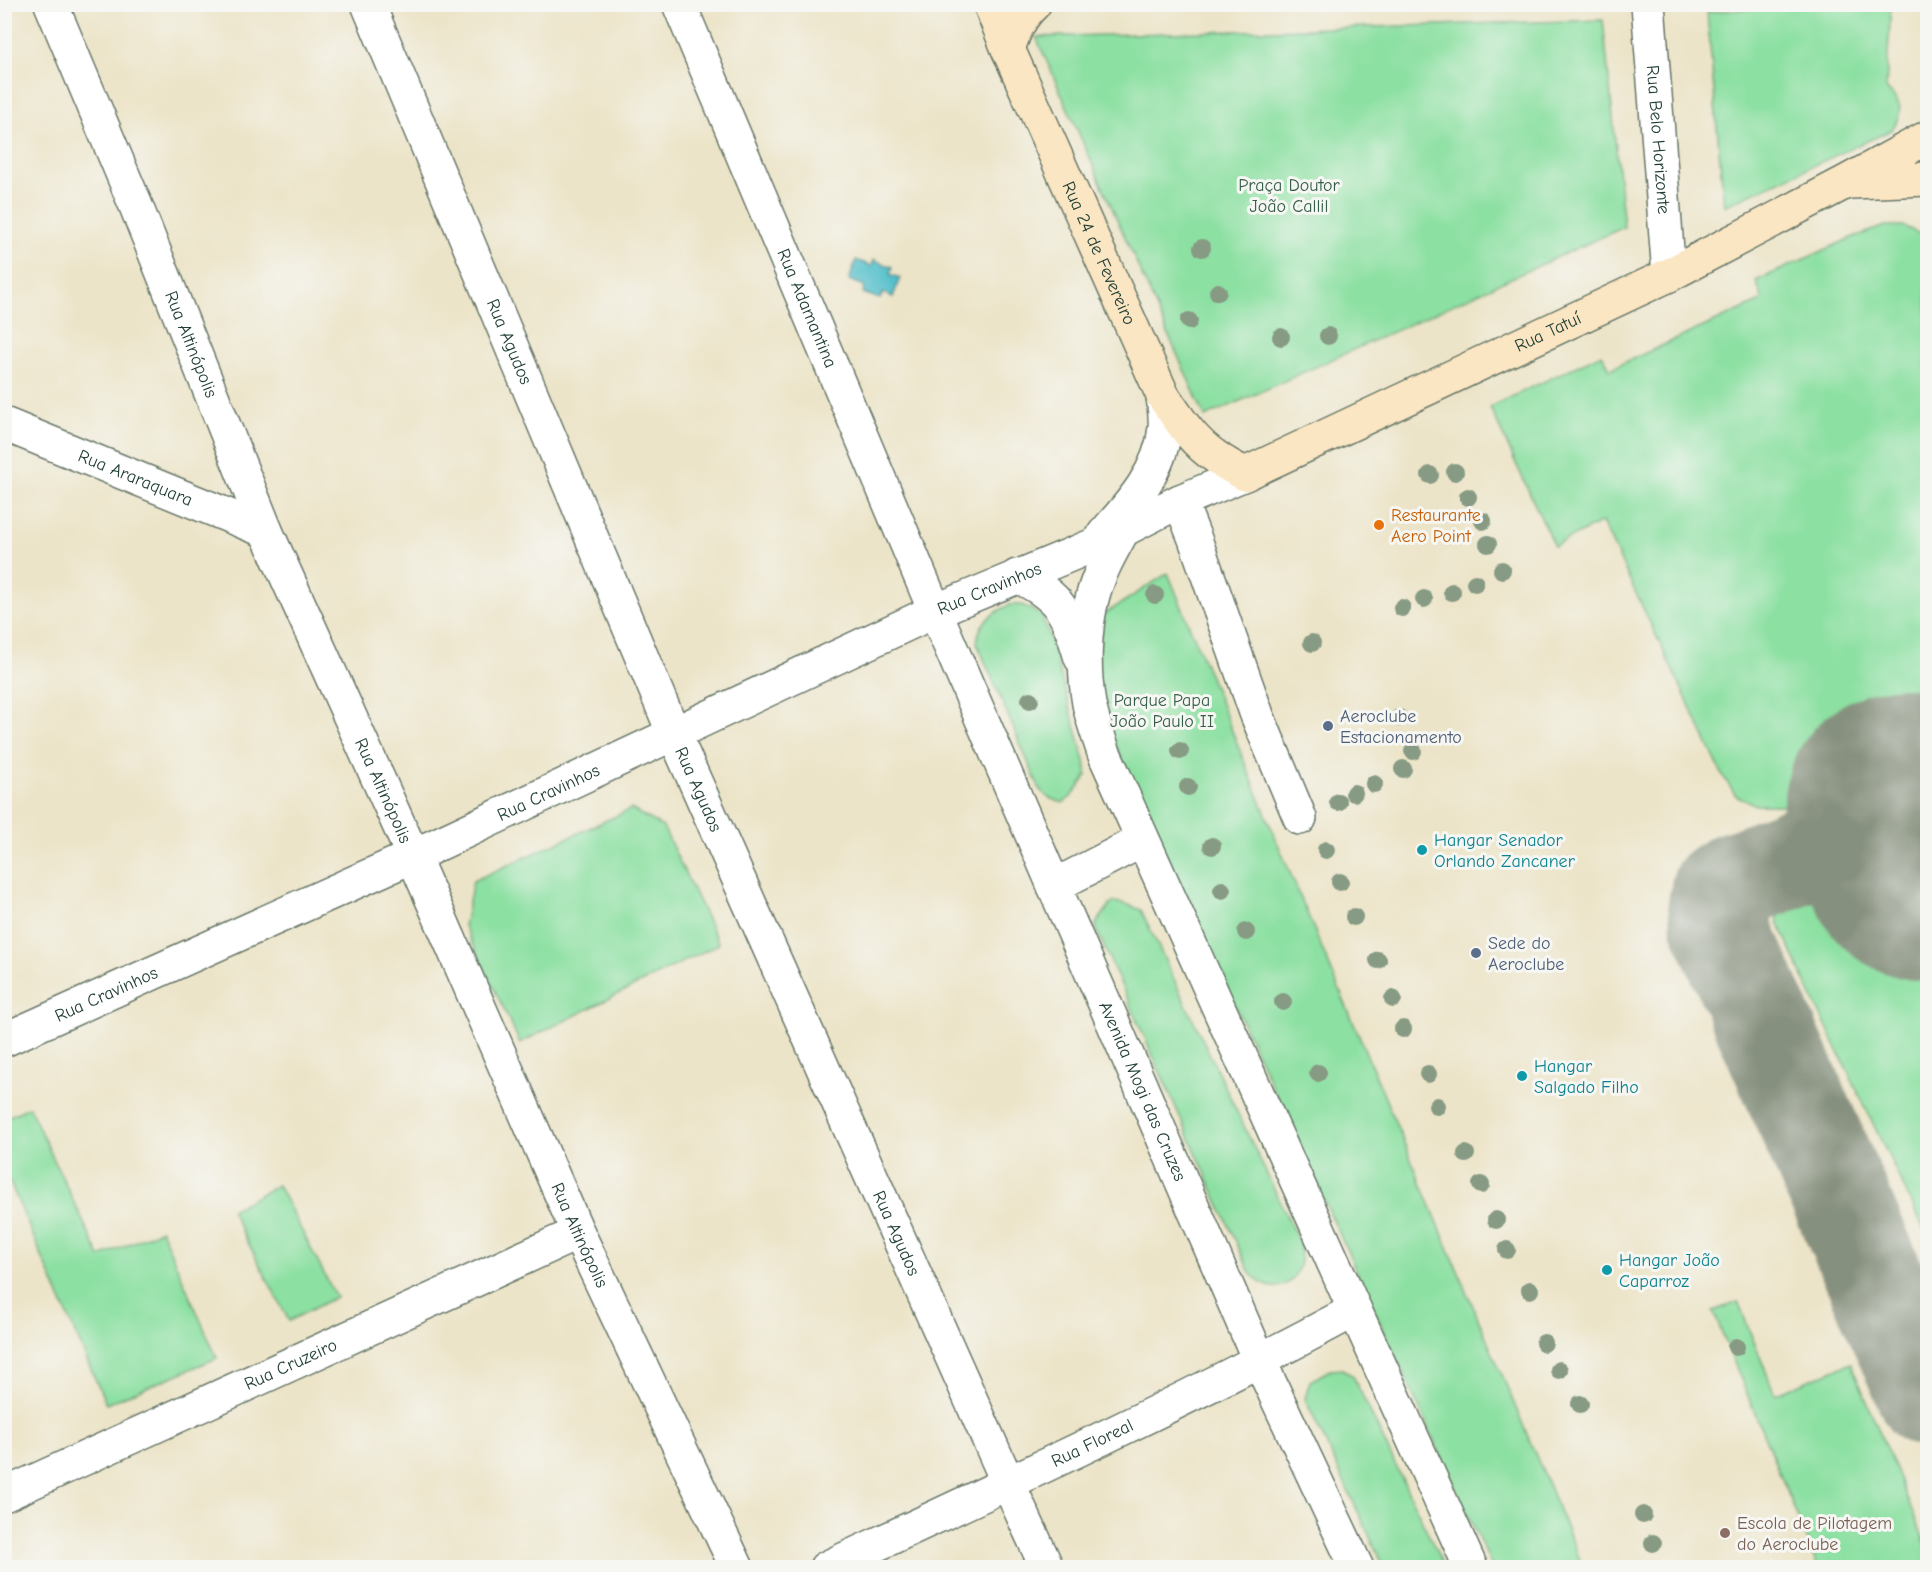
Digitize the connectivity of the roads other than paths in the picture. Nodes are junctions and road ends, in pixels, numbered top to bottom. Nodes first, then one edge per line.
1 (51, 4) edge
2 (368, 4) edge
3 (679, 4) edge
4 (990, 4) edge
5 (1034, 4) edge
6 (1648, 4) edge
7 (1008, 49) junction
8 (1928, 137) edge
9 (1928, 179) edge
10 (1846, 183) junction
11 (1669, 275) junction
12 (1163, 396) junction
13 (4, 424) edge
14 (1245, 474) junction
15 (1180, 501) junction
16 (266, 531) junction
17 (1108, 538) junction
18 (1017, 576) junction
19 (934, 611) junction
20 (1086, 671) junction
21 (674, 734) junction
22 (1300, 818) dead end
23 (1143, 840) junction
24 (413, 856) junction
25 (1054, 886) junction
26 (4, 1040) edge
27 (578, 1233) junction
28 (1355, 1310) junction
29 (1260, 1362) junction
30 (1008, 1483) junction
31 (4, 1495) edge
32 (737, 1568) edge
33 (826, 1568) edge
34 (1047, 1568) edge
35 (1357, 1568) edge
36 (1471, 1568) edge

1 - 16 street, Rua Altinópolis
2 - 21 street, Rua Agudos
3 - 19 street, Rua Adamantina
4 - 7 main road, Rua 24 de Fevereiro
5 - 7 main road
6 - 11 street, Rua Belo Horizonte
7 - 12 main road, Rua 24 de Fevereiro
8 - 10 main road, Rua Tatuí
9 - 10 main road, Rua Tatuí
10 - 11 main road, Rua Tatuí
11 - 14 main road, Rua Tatuí
12 - 14 main road, Rua 24 de Fevereiro
12 - 17 street, Rua Cravinhos
13 - 16 street, Rua Araraquara
14 - 15 street, Rua Cravinhos
15 - 17 street, Rua Cravinhos
15 - 22 street
16 - 24 street, Rua Altinópolis
17 - 18 street, Rua Cravinhos
17 - 20 street
18 - 19 street, Rua Cravinhos
18 - 20 street
19 - 21 street, Rua Cravinhos
19 - 25 street, Avenida Mogi das Cruzes
20 - 23 street
21 - 24 street, Rua Cravinhos
21 - 30 street, Rua Agudos
23 - 25 street
23 - 28 street
24 - 26 street, Rua Cravinhos
24 - 27 street, Rua Altinópolis
25 - 29 street, Avenida Mogi das Cruzes
27 - 31 street, Rua Cruzeiro
27 - 32 street, Rua Altinópolis
28 - 29 street, Rua Floreal
28 - 36 street
29 - 30 street, Rua Floreal
29 - 35 street, Avenida Mogi das Cruzes
30 - 33 street, Rua Floreal
30 - 34 street, Rua Agudos

